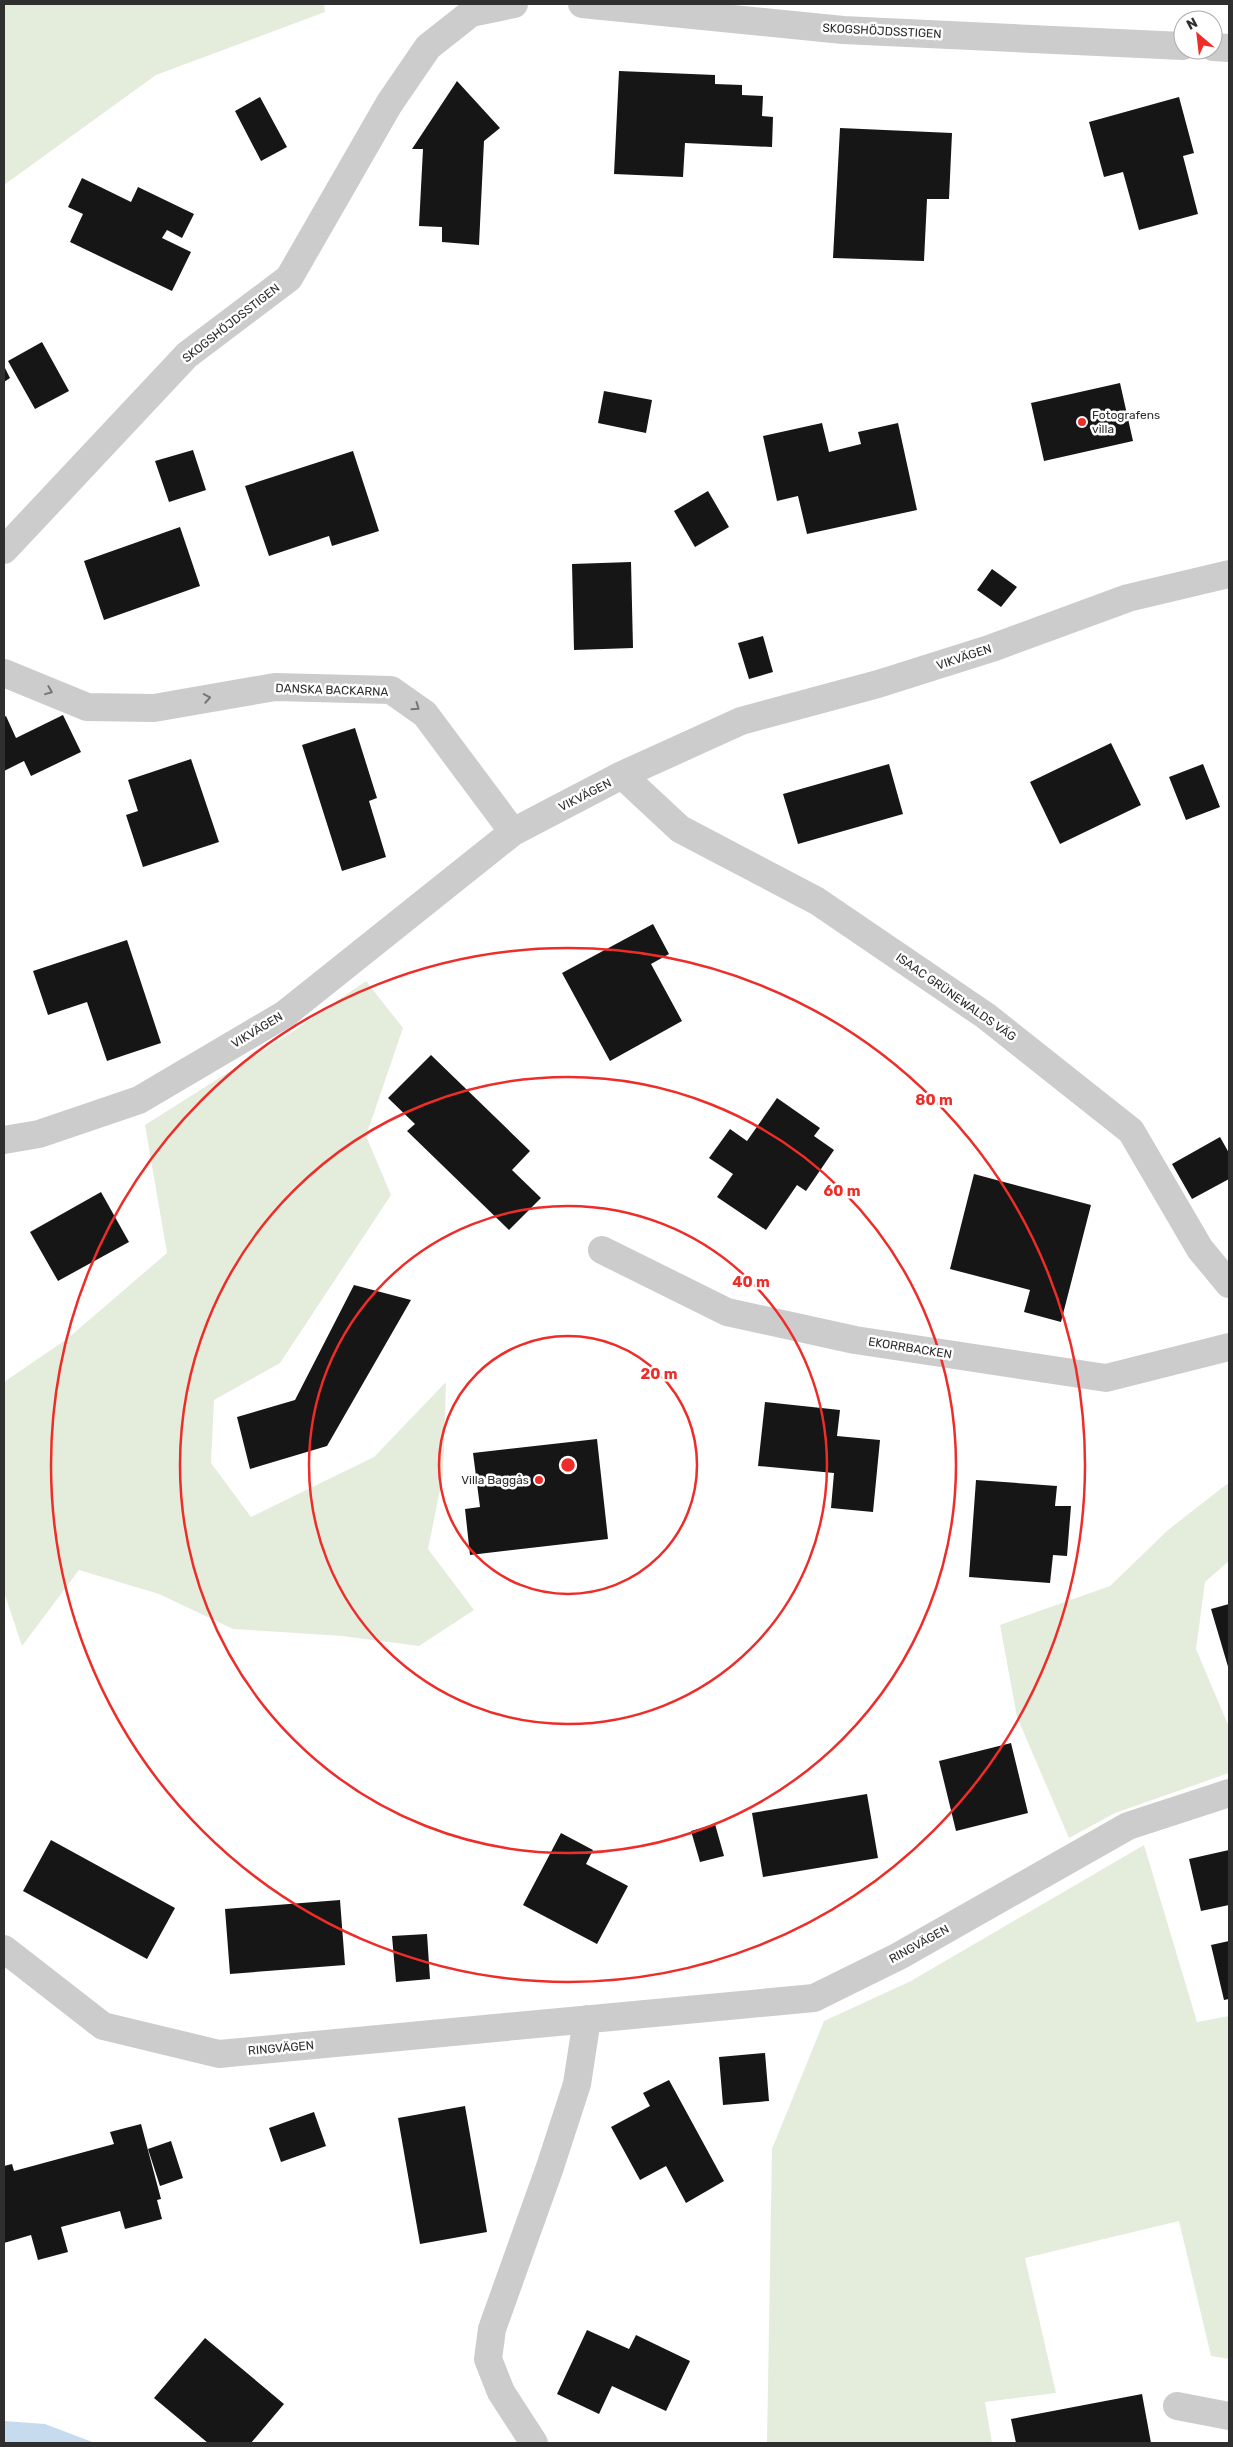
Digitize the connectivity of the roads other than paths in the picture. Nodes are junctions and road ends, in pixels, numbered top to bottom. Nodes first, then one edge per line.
1 (514, 4) edge
2 (582, 4) edge
3 (1173, 46) edge
4 (4, 550) edge
5 (1229, 574) edge
6 (4, 673) edge
7 (622, 776) junction
8 (513, 832) junction
9 (4, 1140) edge
10 (602, 1250) dead end
11 (1229, 1284) edge
12 (1229, 1347) edge
13 (1229, 1793) edge
14 (4, 1949) edge
15 (587, 2019) junction
16 (1177, 2406) dead end
17 (1229, 2416) edge
18 (534, 2443) edge

1 - 4 street, SKOGSHÖJDSSTIGEN
2 - 3 street, SKOGSHÖJDSSTIGEN
5 - 7 street, VIKVÄGEN
6 -> 8 street, DANSKA BACKARNA
7 - 8 street, VIKVÄGEN
7 - 11 street, ISAAC GRÜNEWALDS VÄG
8 - 9 street, VIKVÄGEN
10 - 12 street, EKORRBACKEN
13 - 15 street, RINGVÄGEN
14 - 15 street, RINGVÄGEN
15 - 18 street
16 - 17 street

